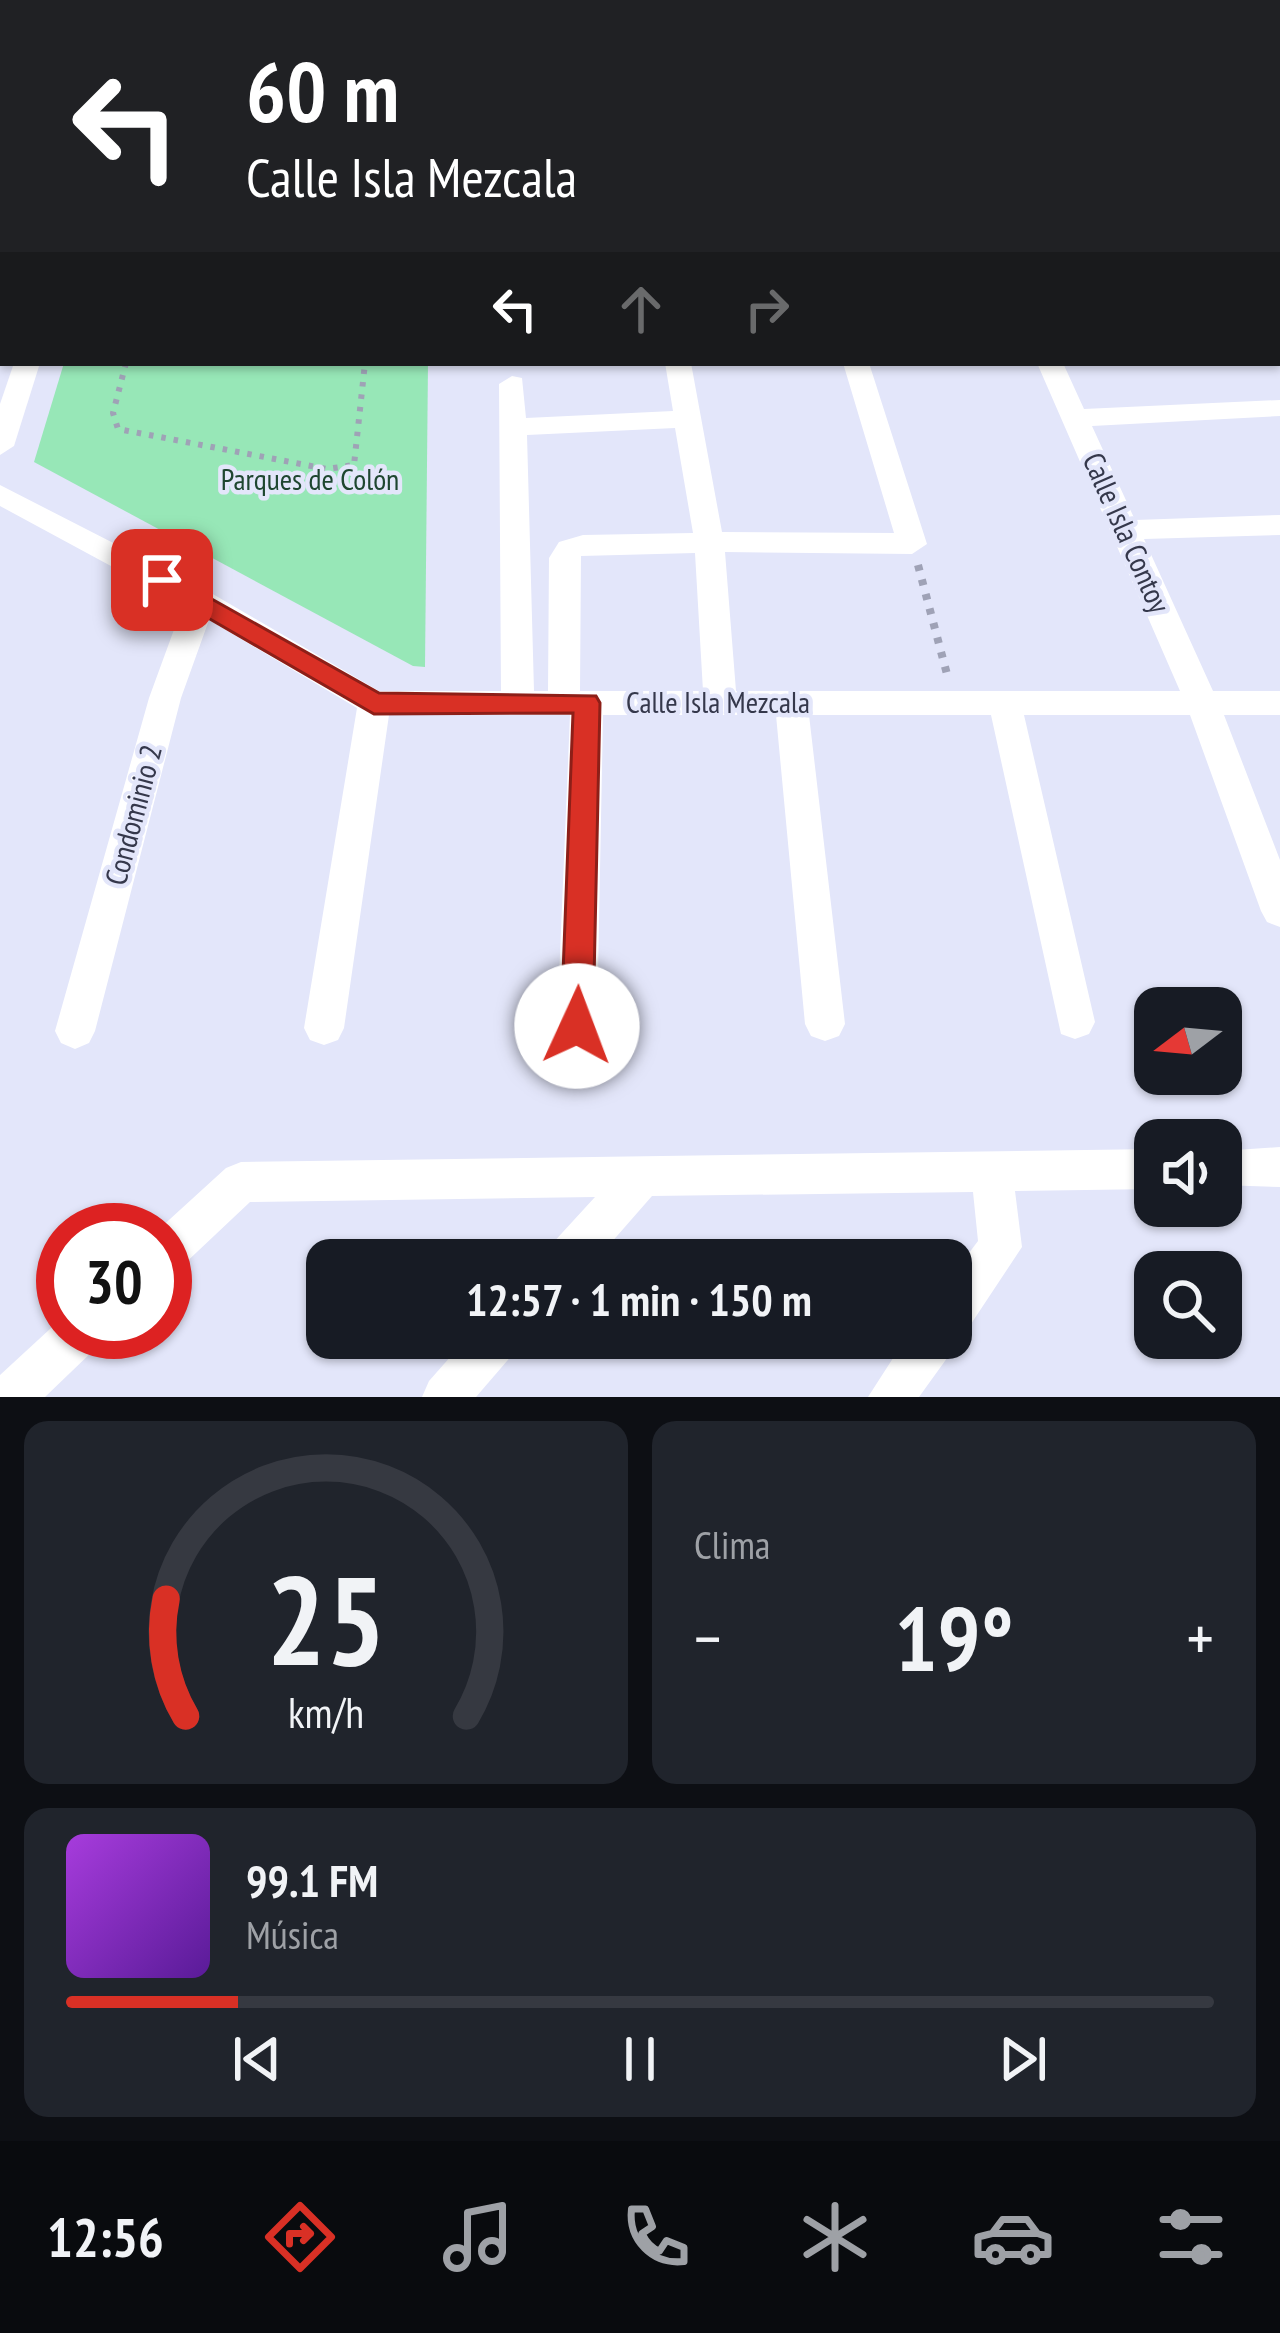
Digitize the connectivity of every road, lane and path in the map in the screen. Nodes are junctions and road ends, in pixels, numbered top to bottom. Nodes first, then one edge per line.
1 (26, 366) edge
2 (125, 366) edge
3 (365, 366) edge
4 (679, 366) edge
5 (857, 366) edge
6 (1052, 366) edge
7 (512, 384) dead end
8 (1280, 408) edge
9 (1075, 418) junction
10 (688, 419) junction
11 (514, 427) junction
12 (0, 446) edge
13 (0, 494) edge
14 (1280, 525) edge
15 (1125, 530) junction
16 (709, 541) junction
17 (912, 544) junction
18 (200, 601) junction
19 (518, 703) junction
20 (575, 703) junction
21 (948, 703) junction
22 (374, 704) junction
23 (721, 704) junction
24 (791, 704) junction
25 (1004, 704) junction
26 (1203, 704) junction
27 (1280, 704) edge
28 (1280, 911) edge
29 (1075, 1022) dead end
30 (825, 1024) dead end
31 (577, 1026) dead end
32 (323, 1028) dead end
33 (75, 1030) dead end
34 (1280, 1167) edge
35 (1242, 1168) edge
36 (1134, 1169) edge
37 (992, 1172) junction
38 (642, 1176) junction
39 (192, 1228) edge
40 (586, 1239) edge
41 (972, 1285) edge
42 (51, 1359) edge
43 (478, 1359) edge
44 (919, 1359) edge
45 (11, 1397) edge
46 (445, 1397) edge
47 (891, 1397) edge

1 - 12 street
2 - 3 path
4 - 10 street
5 - 17 street
6 - 9 street, Calle Isla Contoy
7 - 11 street
8 - 9 street
9 - 15 street, Calle Isla Contoy
10 - 11 street
10 - 16 street
11 - 19 street
13 - 18 street
14 - 15 street
15 - 26 street, Calle Isla Contoy
16 - 17 street
16 - 20 street
16 - 23 street
17 - 21 path
18 - 22 street
18 - 33 street, Condominio 2
19 - 20 street, Calle Isla Mezcala
19 - 22 street, Calle Isla Mezcala
20 - 23 street, Calle Isla Mezcala
20 - 31 street
21 - 24 street, Calle Isla Mezcala
21 - 25 street, Calle Isla Mezcala
22 - 32 street
23 - 24 street, Calle Isla Mezcala
24 - 30 street
25 - 26 street, Calle Isla Mezcala
25 - 29 street
26 - 27 street, Calle Isla Mezcala
26 - 28 street, Calle Isla Contoy
34 - 35 street
36 - 37 street
37 - 38 street
37 - 41 street
38 - 39 street
38 - 40 street
42 - 45 street
43 - 46 street
44 - 47 street

